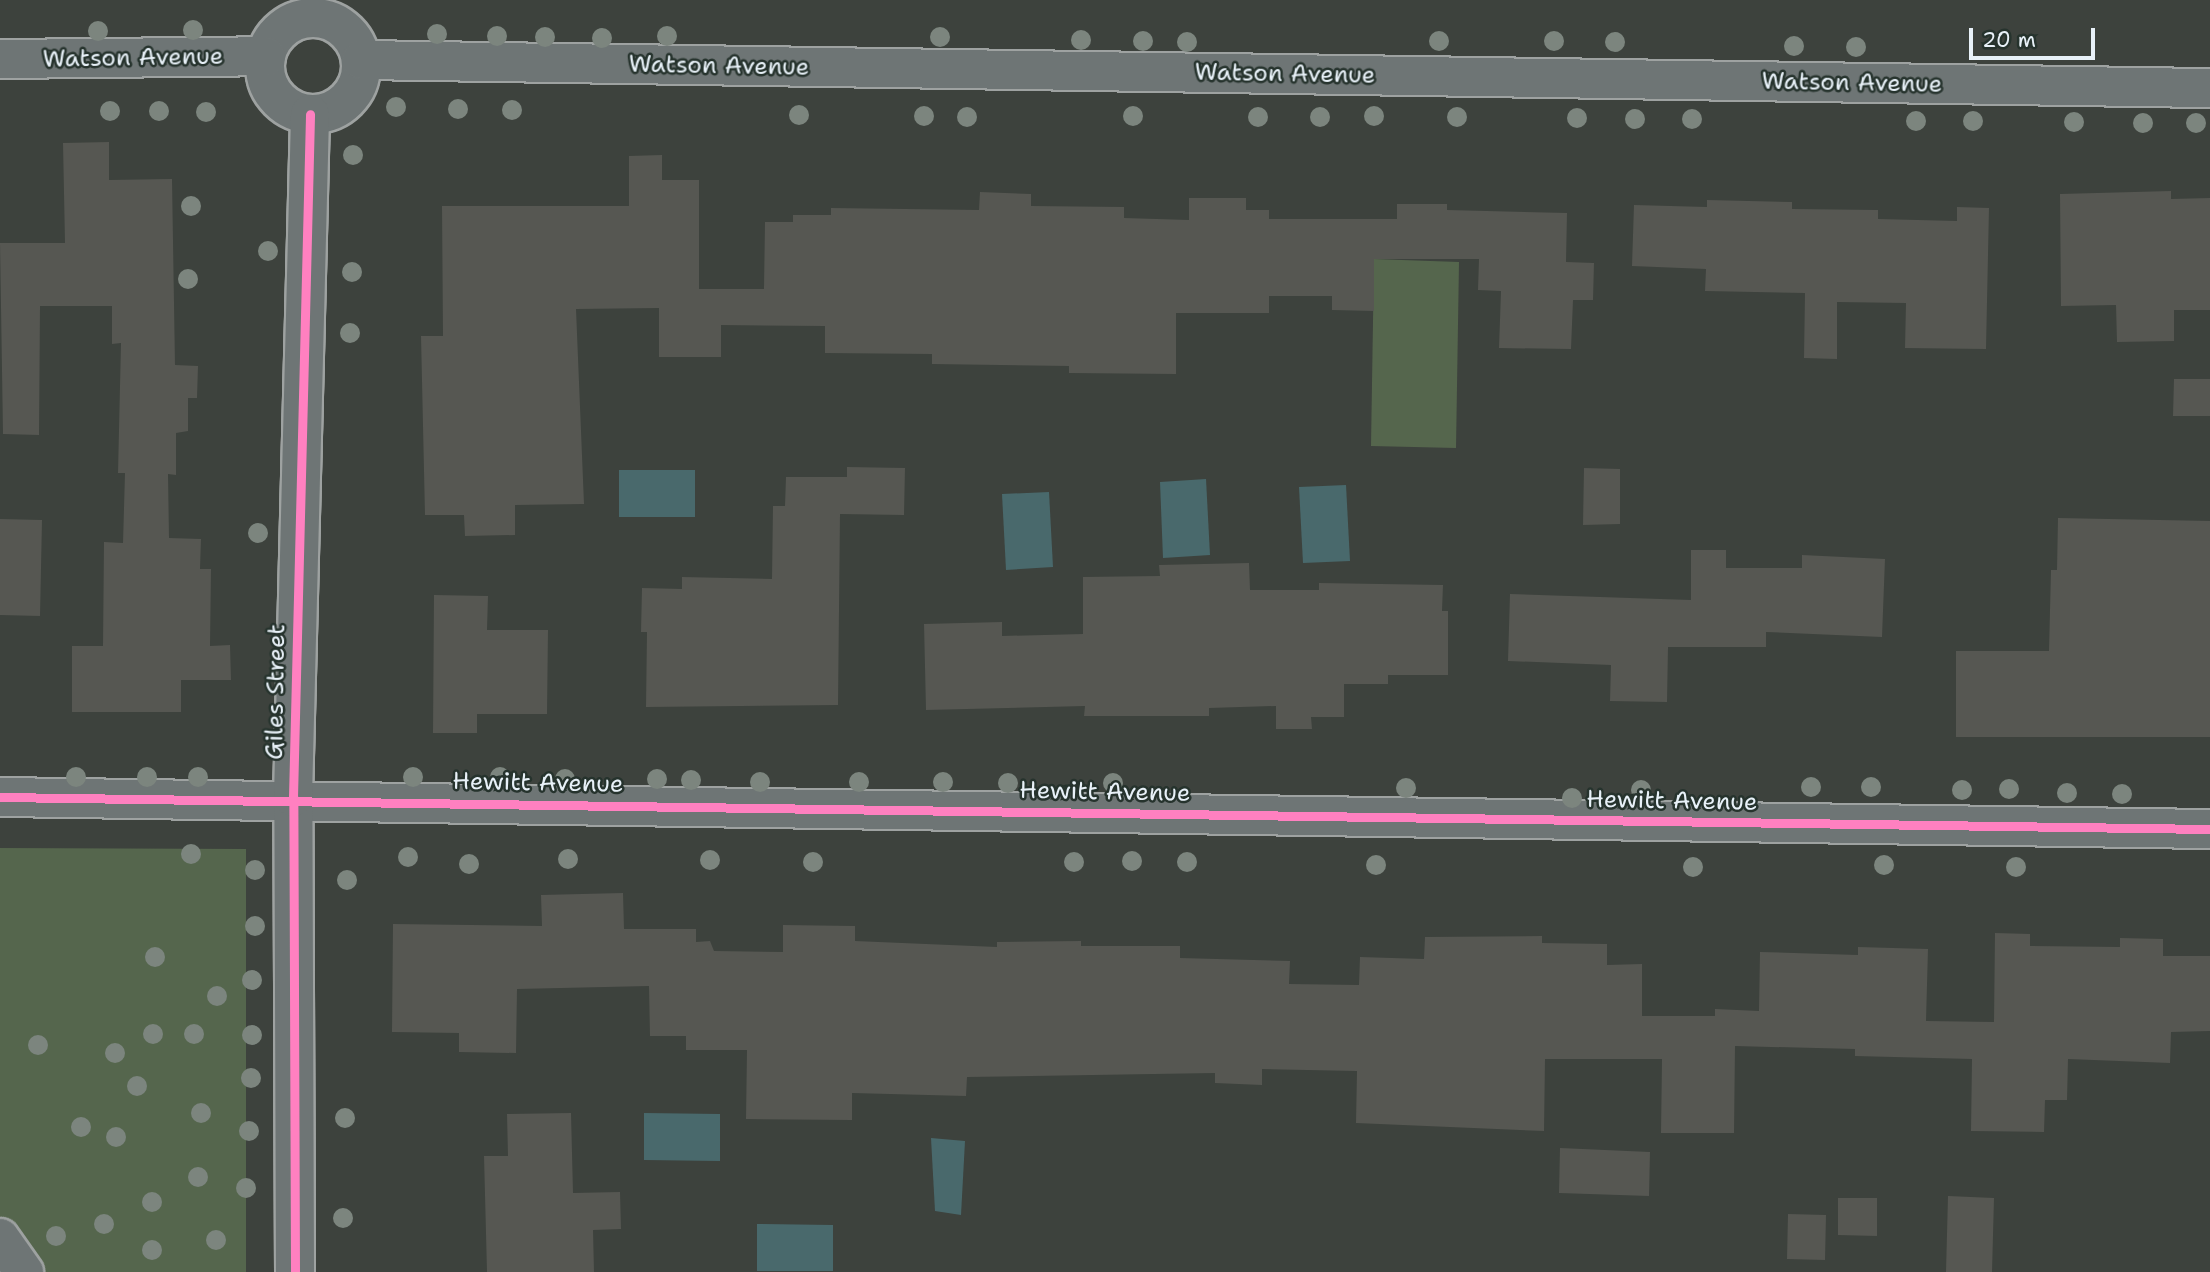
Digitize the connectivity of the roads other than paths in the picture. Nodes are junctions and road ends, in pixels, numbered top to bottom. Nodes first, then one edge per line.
1 (309, 9) edge
2 (266, 56) junction
3 (0, 59) edge
4 (361, 60) junction
5 (2210, 88) edge
6 (310, 114) junction
7 (0, 796) edge
8 (293, 797) junction
9 (2210, 829) edge
10 (0, 1238) edge
11 (24, 1272) edge
12 (295, 1272) edge

1 - 2 street
1 - 4 street
2 - 3 street, Watson Avenue
2 - 6 street
4 - 5 street, Watson Avenue
4 - 6 street
6 - 8 street, Giles Street
7 - 8 street, Hewitt Avenue
8 - 9 street, Hewitt Avenue
8 - 12 street, Giles Street
10 - 11 street

